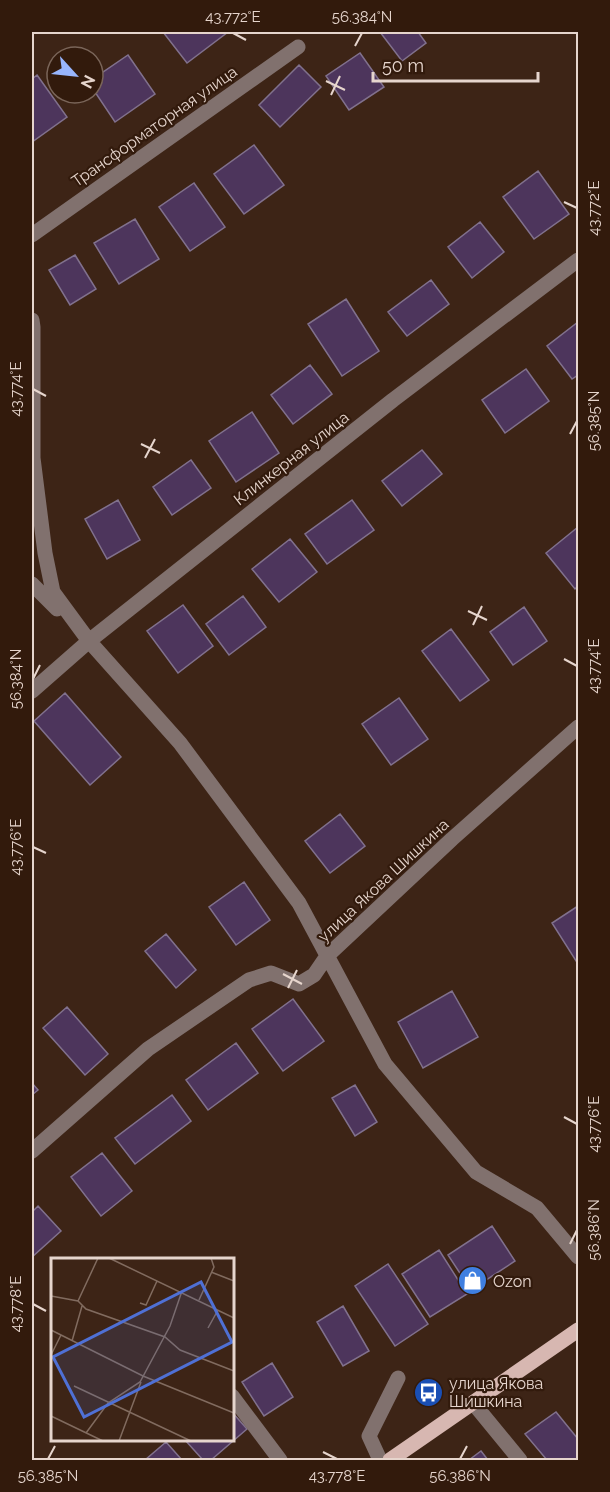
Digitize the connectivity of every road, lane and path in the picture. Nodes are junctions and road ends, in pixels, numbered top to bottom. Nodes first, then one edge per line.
1 (298, 47) dead end
2 (32, 235) edge
3 (579, 260) edge
4 (32, 320) edge
5 (32, 584) edge
6 (89, 641) junction
7 (32, 691) edge
8 (579, 726) edge
9 (327, 956) junction
10 (32, 1151) edge
11 (579, 1257) edge
12 (579, 1330) edge
13 (398, 1378) dead end
14 (234, 1399) edge
15 (474, 1404) junction
16 (280, 1461) edge
17 (380, 1461) edge
18 (390, 1461) edge
19 (520, 1461) edge

1 - 2 street, Трансформаторная улица
3 - 6 street, Клинкерная улица
4 - 6 street
5 - 6 street
6 - 7 street, Клинкерная улица
6 - 9 street
8 - 9 street, улица Якова Шишкина
9 - 10 street, улица Якова Шишкина
9 - 11 street
12 - 15 main road
13 - 17 street
14 - 16 street
15 - 18 main road
15 - 19 street

